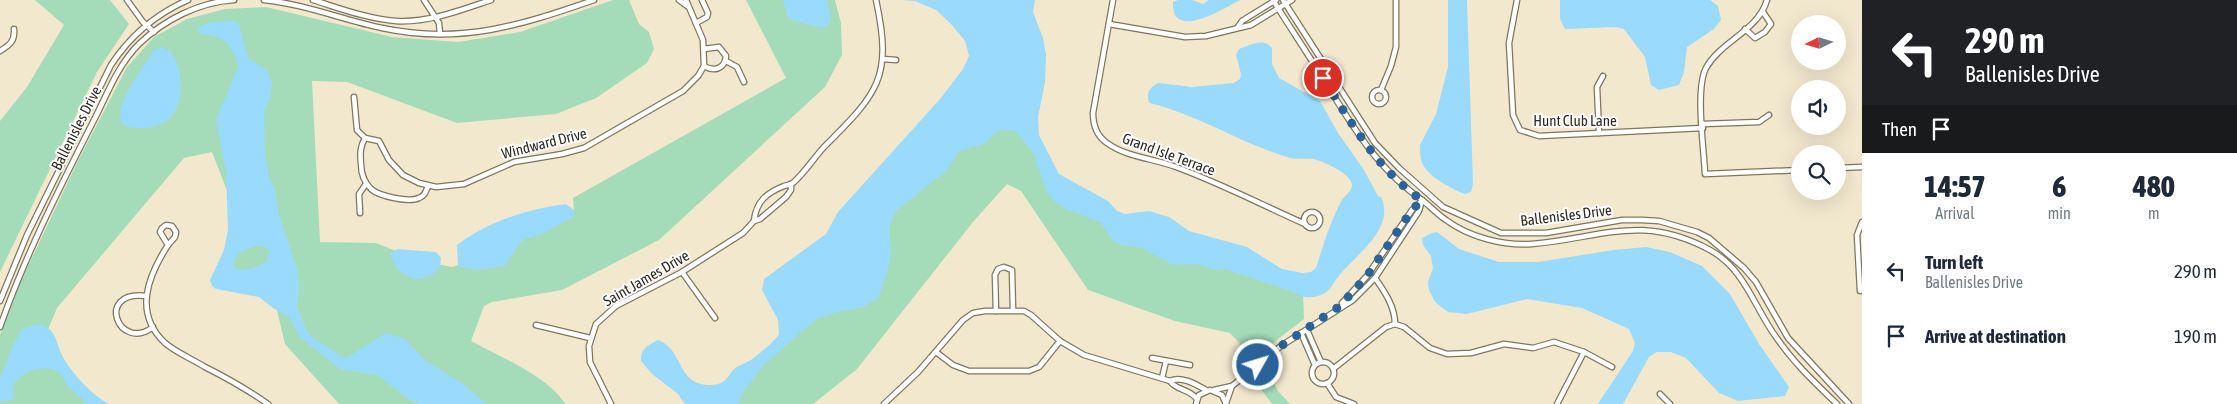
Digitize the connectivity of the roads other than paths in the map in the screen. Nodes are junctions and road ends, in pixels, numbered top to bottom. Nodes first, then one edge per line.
1 (127, 0) edge
2 (188, 0) edge
3 (234, 0) edge
4 (264, 0) edge
5 (313, 0) edge
6 (424, 0) edge
7 (491, 0) edge
8 (594, 0) edge
9 (679, 0) edge
10 (686, 0) edge
11 (702, 0) edge
12 (876, 0) edge
13 (1113, 0) edge
14 (1274, 0) edge
15 (1292, 0) edge
16 (1396, 0) edge
17 (1517, 0) edge
18 (1767, 0) edge
19 (1284, 2) edge
20 (687, 6) junction
21 (1278, 8) junction
22 (1763, 12) junction
23 (435, 16) junction
24 (696, 23) junction
25 (1108, 24) junction
26 (146, 25) junction
27 (1237, 28) junction
28 (14, 29) dead end
29 (1745, 29) junction
30 (154, 32) junction
31 (440, 34) junction
32 (704, 49) junction
33 (0, 51) edge
34 (883, 59) junction
35 (896, 60) dead end
36 (726, 61) junction
37 (704, 66) junction
38 (1603, 76) dead end
39 (744, 82) dead end
40 (1381, 90) dead end
41 (354, 97) dead end
42 (1768, 115) dead end
43 (1703, 126) junction
44 (1599, 133) junction
45 (365, 138) junction
46 (1862, 167) edge
47 (1846, 168) edge
48 (1791, 170) edge
49 (366, 184) junction
50 (791, 184) junction
51 (428, 186) junction
52 (1427, 194) junction
53 (1422, 200) junction
54 (360, 213) dead end
55 (754, 221) junction
56 (1862, 222) edge
57 (1305, 224) dead end
58 (168, 245) dead end
59 (682, 272) junction
60 (1375, 278) junction
61 (1860, 291) dead end
62 (146, 296) junction
63 (0, 300) edge
64 (1340, 306) junction
65 (1013, 310) junction
66 (996, 311) junction
67 (715, 318) dead end
68 (1395, 324) junction
69 (536, 325) dead end
70 (0, 327) edge
71 (153, 327) junction
72 (1307, 330) junction
73 (1301, 333) junction
74 (590, 338) junction
75 (1060, 341) junction
76 (936, 352) junction
77 (1584, 352) junction
78 (1152, 358) dead end
79 (1166, 361) junction
80 (1321, 362) junction
81 (1190, 365) dead end
82 (1315, 365) junction
83 (1612, 367) dead end
84 (1333, 369) junction
85 (1162, 378) junction
86 (1180, 380) junction
87 (1170, 381) junction
88 (1327, 384) junction
89 (1232, 386) junction
90 (1178, 387) junction
91 (1206, 390) junction
92 (1214, 390) junction
93 (1660, 394) dead end
94 (1832, 399) junction
95 (1196, 401) edge
96 (261, 402) edge
97 (268, 404) edge
98 (611, 404) edge
99 (884, 404) edge
100 (1226, 404) edge
101 (1354, 404) edge
102 (1557, 404) edge
103 (1670, 404) edge
104 (1827, 404) edge
105 (1837, 404) edge
106 (1850, 404) edge

1 - 26 street
2 - 26 street, Ballenisles Drive
3 - 30 street, Ballenisles Drive
4 - 31 street
5 - 23 street
6 - 23 street
7 - 23 street
8 - 31 street
9 - 20 street
10 - 20 street
11 - 24 street
12 - 34 street, Saint James Drive
13 - 25 street, Grand Isle Terrace
14 - 21 street, Ballenisles Drive
14 - 27 street
15 - 19 street
16 - 40 street
17 - 44 street, Hunt Club Lane
18 - 22 street
19 - 21 street
19 - 52 street, Ballenisles Drive
20 - 24 street
21 - 27 street
21 - 53 street, Ballenisles Drive
22 - 29 street
22 - 29 street
23 - 31 street
24 - 32 street
25 - 27 street
25 - 57 street, Grand Isle Terrace
26 - 30 street
26 - 63 street, Ballenisles Drive
28 - 33 street
29 - 43 street
30 - 70 street, Ballenisles Drive
32 - 36 street
32 - 37 street
34 - 35 street
34 - 50 street, Saint James Drive
36 - 37 street
36 - 39 street
37 - 51 street, Windward Drive
38 - 44 street
41 - 45 street
42 - 43 street, Hunt Club Lane
43 - 44 street, Hunt Club Lane
43 - 48 street
45 - 49 street
45 - 51 street, Windward Drive
46 - 47 street
49 - 51 street
49 - 54 street
50 - 55 street, Saint James Drive
50 - 55 street, Saint James Drive
52 - 53 street
52 - 106 street, Ballenisles Drive
53 - 60 street
53 - 64 street
53 - 94 street, Ballenisles Drive
55 - 59 street, Saint James Drive
56 - 61 street
58 - 62 street
59 - 67 street
59 - 74 street, Saint James Drive
60 - 64 street
60 - 68 street
62 - 71 street
62 - 71 street
64 - 72 street
65 - 66 street
65 - 66 street
65 - 75 street
66 - 76 street
68 - 77 street
68 - 84 street
69 - 74 street
71 - 96 street
72 - 73 street
72 - 80 street
73 - 82 street
73 - 89 street
74 - 98 street
75 - 76 street
75 - 85 street
76 - 99 street
77 - 83 street
77 - 102 street
78 - 79 street
79 - 81 street
79 - 85 street
80 - 82 street
80 - 84 street
82 - 88 street
84 - 88 street
85 - 87 street
86 - 87 street
86 - 90 street
86 - 91 street
87 - 90 street
88 - 101 street
89 - 92 street
89 - 100 street
90 - 95 street
91 - 92 street
91 - 95 street
92 - 100 street
93 - 103 street
94 - 104 street
94 - 105 street, Ballenisles Drive
96 - 97 street

